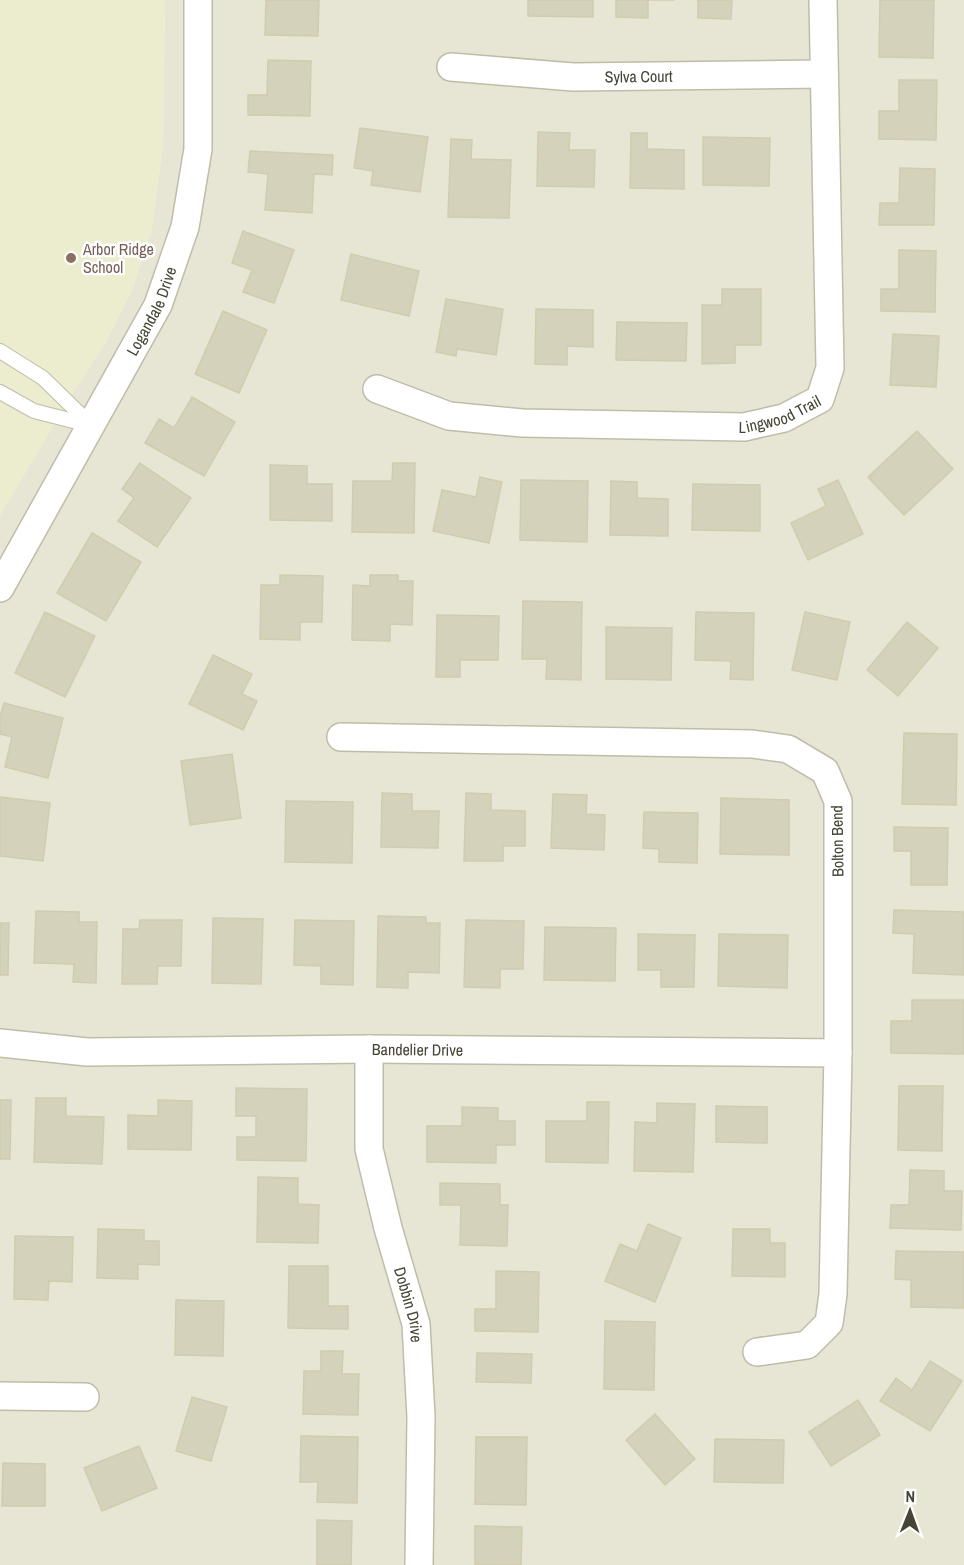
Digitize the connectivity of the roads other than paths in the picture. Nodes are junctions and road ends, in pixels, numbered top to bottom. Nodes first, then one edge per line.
1 (198, 0) edge
2 (823, 0) edge
3 (451, 67) dead end
4 (824, 74) junction
5 (0, 351) edge
6 (377, 389) dead end
7 (0, 392) edge
8 (91, 425) junction
9 (0, 588) edge
10 (341, 737) dead end
11 (0, 1043) edge
12 (369, 1049) junction
13 (838, 1053) junction
14 (758, 1352) dead end
15 (0, 1396) edge
16 (85, 1396) dead end
17 (419, 1565) edge

1 - 8 street, Logandale Drive
2 - 4 street, Lingwood Trail
3 - 4 street, Sylva Court
4 - 6 street, Lingwood Trail
5 - 8 lane
7 - 8 lane
8 - 9 street, Logandale Drive
10 - 13 street, Bolton Bend
11 - 12 street, Bandelier Drive
12 - 13 street, Bandelier Drive
12 - 17 street, Dobbin Drive
13 - 14 street, Bolton Bend
15 - 16 street

